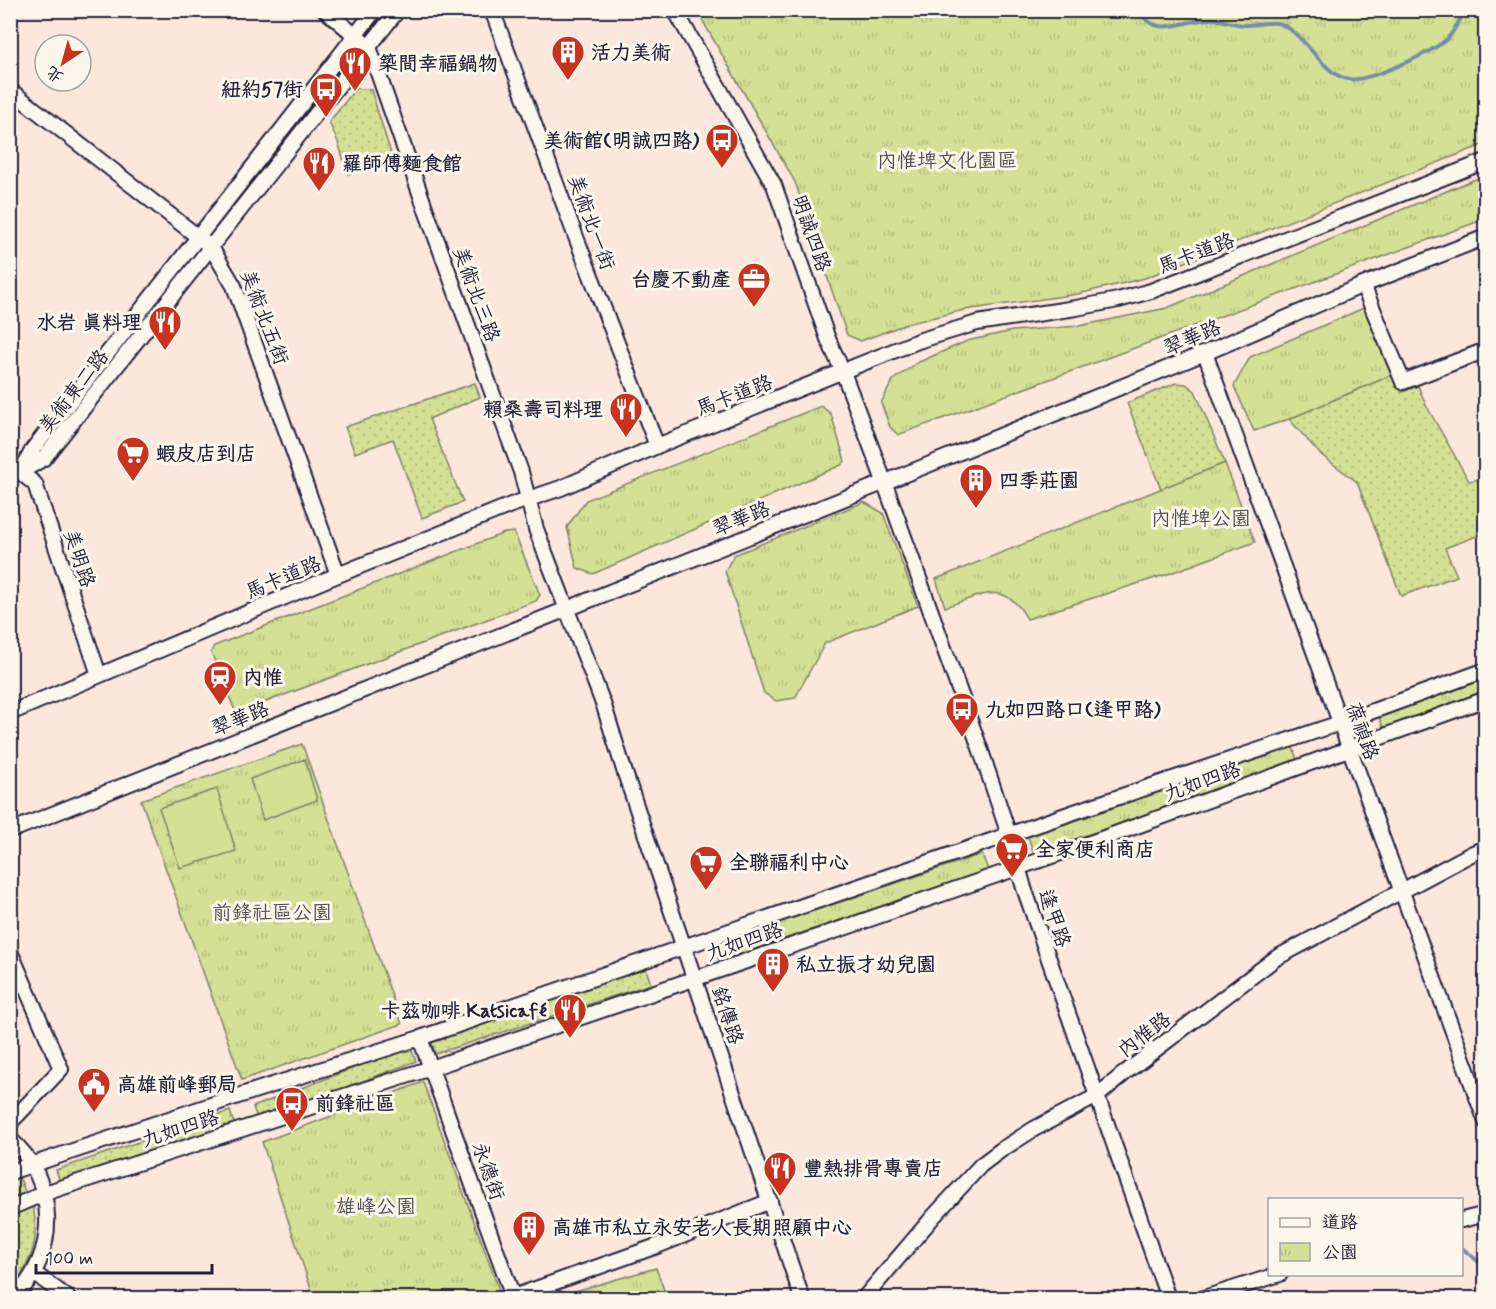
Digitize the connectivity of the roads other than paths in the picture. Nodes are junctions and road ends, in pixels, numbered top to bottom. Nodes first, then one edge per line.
1 (325, 10) edge
2 (375, 10) edge
3 (398, 10) edge
4 (492, 10) edge
5 (675, 10) edge
6 (355, 36) junction
7 (369, 47) junction
8 (10, 90) edge
9 (1485, 161) edge
10 (197, 236) junction
11 (1485, 237) edge
12 (211, 247) junction
13 (1363, 285) junction
14 (1485, 350) edge
15 (1205, 353) junction
16 (843, 372) junction
17 (657, 446) junction
18 (16, 468) edge
19 (884, 482) junction
20 (528, 500) junction
21 (338, 575) junction
22 (567, 609) junction
23 (1485, 670) edge
24 (99, 675) junction
25 (1485, 699) edge
26 (10, 713) edge
27 (1340, 723) junction
28 (1349, 747) junction
29 (10, 831) edge
30 (1009, 835) junction
31 (1485, 849) edge
32 (1017, 867) junction
33 (1402, 891) junction
34 (684, 947) junction
35 (10, 951) edge
36 (695, 978) junction
37 (420, 1038) junction
38 (432, 1068) junction
39 (1097, 1096) junction
40 (1485, 1122) edge
41 (10, 1124) edge
42 (10, 1139) edge
43 (33, 1164) junction
44 (10, 1172) edge
45 (45, 1193) junction
46 (770, 1201) junction
47 (10, 1208) edge
48 (1485, 1214) edge
49 (1463, 1220) edge
50 (34, 1273) junction
51 (1277, 1276) edge
52 (21, 1296) edge
53 (68, 1299) edge
54 (802, 1299) edge
55 (864, 1299) edge
56 (1168, 1299) edge
57 (1204, 1299) edge

1 - 6 street
2 - 6 street, 美術東二路
3 - 7 street, 美術東二路
4 - 17 street, 美術北一街
5 - 16 street, 明誠四路
6 - 7 street
6 - 10 street, 美術東二路
7 - 12 street, 美術東二路
7 - 20 street, 美術北三路
8 - 10 street, 美術北五街
9 - 16 street, 馬卡道路
10 - 12 street, 美術北五街
10 - 18 street, 美術東二路
11 - 13 street, 翠華路
12 - 18 street, 美術東二路
12 - 21 street, 美術北五街
13 - 14 street
13 - 15 street, 翠華路
15 - 19 street, 翠華路
15 - 27 street, 葆禎路
16 - 17 street, 馬卡道路
16 - 19 street, 明誠四路
17 - 20 street, 馬卡道路
18 - 24 street, 美明路
19 - 22 street, 翠華路
19 - 30 street, 逢甲路
20 - 21 street, 馬卡道路
20 - 22 street, 美術北三路
21 - 24 street, 馬卡道路
22 - 29 street, 翠華路
22 - 34 street, 銘傳路
23 - 27 street, 九如四路
24 - 26 street, 馬卡道路
25 - 28 street, 九如四路
27 - 28 street, 葆禎路
27 - 30 street, 九如四路
28 - 32 street, 九如四路
28 - 33 street, 葆禎路
30 - 32 street, 逢甲路
30 - 34 street, 九如四路
31 - 33 street, 內惟路
32 - 36 street, 九如四路
32 - 39 street, 逢甲路
33 - 39 street, 內惟路
33 - 40 street, 葆禎路
34 - 36 street, 銘傳路
34 - 37 street, 九如四路
35 - 41 street
36 - 38 street, 九如四路
36 - 46 street, 銘傳路
37 - 38 street, 永德街
37 - 43 street, 九如四路
38 - 45 street, 九如四路
38 - 46 street, 永德街
39 - 55 street, 內惟路
39 - 56 street, 逢甲路
42 - 43 street
43 - 44 street, 九如四路
43 - 45 street
45 - 47 street, 九如四路
45 - 50 street
46 - 54 street, 銘傳路
48 - 49 street
50 - 52 street
50 - 53 street
51 - 57 street

